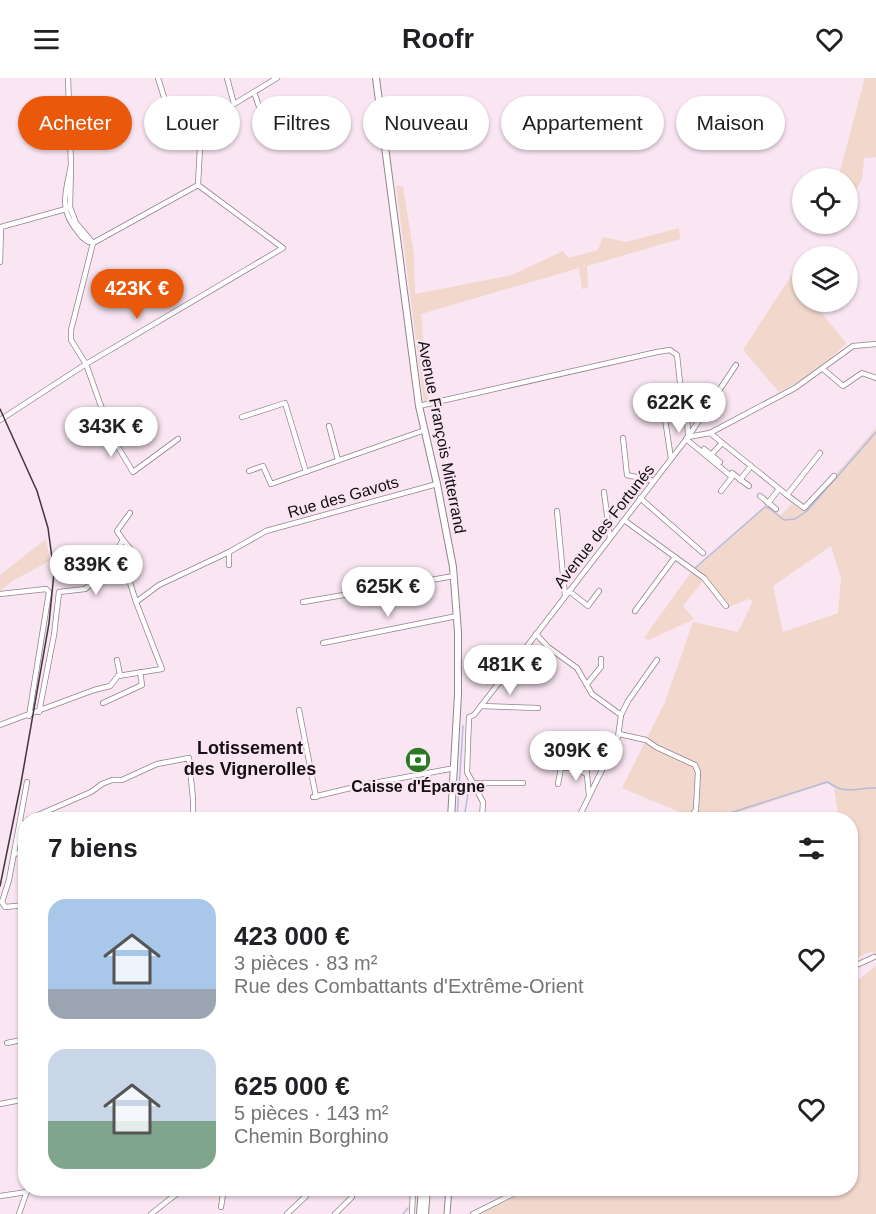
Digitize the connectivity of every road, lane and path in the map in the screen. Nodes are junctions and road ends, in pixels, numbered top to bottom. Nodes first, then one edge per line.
1 (68, 78) edge
2 (158, 78) edge
3 (227, 78) edge
4 (277, 78) edge
5 (376, 78) edge
6 (254, 92) junction
7 (164, 96) edge
8 (255, 96) edge
9 (200, 150) edge
10 (198, 185) junction
11 (67, 209) junction
12 (93, 243) junction
13 (0, 262) edge
14 (876, 344) edge
15 (86, 364) junction
16 (736, 365) dead end
17 (823, 369) junction
18 (876, 378) edge
19 (648, 396) dead end
20 (683, 399) junction
21 (419, 406) junction
22 (664, 412) dead end
23 (242, 417) dead end
24 (0, 420) edge
25 (329, 426) dead end
26 (425, 430) junction
27 (710, 433) junction
28 (623, 438) dead end
29 (687, 438) junction
30 (178, 439) dead end
31 (722, 443) junction
32 (704, 449) dead end
33 (820, 453) dead end
34 (711, 455) junction
35 (671, 459) junction
36 (338, 460) junction
37 (720, 462) dead end
38 (751, 466) junction
39 (249, 471) dead end
40 (306, 472) junction
41 (732, 473) dead end
42 (834, 476) dead end
43 (740, 480) junction
44 (654, 481) junction
45 (437, 484) junction
46 (749, 486) dead end
47 (779, 489) junction
48 (721, 491) dead end
49 (604, 492) dead end
50 (787, 495) junction
51 (760, 496) dead end
52 (640, 498) junction
53 (768, 503) junction
54 (776, 510) dead end
55 (557, 511) dead end
56 (130, 513) dead end
57 (624, 520) junction
58 (610, 538) junction
59 (123, 540) junction
60 (133, 552) dead end
61 (229, 552) junction
62 (703, 553) dead end
63 (675, 557) junction
64 (229, 565) dead end
65 (125, 571) junction
66 (453, 576) junction
67 (599, 591) dead end
68 (0, 594) edge
69 (567, 594) junction
70 (136, 602) junction
71 (303, 602) dead end
72 (726, 606) dead end
73 (635, 611) dead end
74 (457, 616) junction
75 (43, 633) junction
76 (536, 634) junction
77 (54, 635) junction
78 (323, 643) dead end
79 (601, 659) dead end
80 (117, 660) dead end
81 (657, 660) dead end
82 (140, 672) junction
83 (120, 675) junction
84 (587, 684) junction
85 (103, 704) dead end
86 (481, 705) junction
87 (538, 708) dead end
88 (299, 710) dead end
89 (39, 712) junction
90 (621, 715) junction
91 (29, 716) junction
92 (0, 725) edge
93 (619, 734) junction
94 (197, 757) dead end
95 (189, 758) junction
96 (586, 765) dead end
97 (455, 768) junction
98 (587, 774) junction
99 (27, 782) dead end
100 (472, 783) junction
101 (524, 783) dead end
102 (558, 784) dead end
103 (590, 795) junction
104 (22, 812) edge
105 (45, 812) edge
106 (193, 812) edge
107 (452, 812) edge
108 (482, 812) edge
109 (583, 812) edge
110 (694, 812) edge
111 (18, 835) edge
112 (18, 853) edge
113 (14, 854) junction
114 (18, 905) edge
115 (874, 957) dead end
116 (858, 964) edge
117 (18, 1041) edge
118 (7, 1043) dead end
119 (18, 1101) edge
120 (0, 1104) edge
121 (18, 1192) edge
122 (0, 1196) edge
123 (25, 1196) edge
124 (174, 1196) edge
125 (223, 1196) edge
126 (306, 1196) dead end
127 (352, 1196) edge
128 (413, 1196) edge
129 (421, 1196) edge
130 (426, 1196) edge
131 (448, 1196) edge
132 (509, 1196) edge
133 (221, 1207) dead end
134 (19, 1214) edge
135 (151, 1214) edge
136 (287, 1214) edge
137 (335, 1214) edge
138 (412, 1214) edge
139 (420, 1214) edge
140 (425, 1214) edge
141 (447, 1214) edge
142 (473, 1214) edge

1 - 11 street
2 - 7 street
3 - 6 street
4 - 6 street
5 - 21 main road, Avenue François Mitterrand
6 - 8 street
9 - 10 street
10 - 12 street
10 - 15 street
11 - 12 street
11 - 13 street
12 - 15 street
14 - 17 street
15 - 24 street
15 - 30 street
16 - 29 street, Avenue des Fortunés
17 - 18 street
17 - 27 street
19 - 20 street
20 - 21 street
20 - 29 street
21 - 26 main road, Avenue François Mitterrand
22 - 35 street
23 - 40 street
25 - 36 street
26 - 36 street
26 - 45 main road, Avenue François Mitterrand
27 - 29 street
27 - 31 street
28 - 44 street
29 - 35 street, Avenue des Fortunés
29 - 48 street
31 - 34 street
31 - 38 street
32 - 34 street
33 - 50 street
34 - 37 street
35 - 44 street, Avenue des Fortunés
36 - 40 street
38 - 43 street
38 - 47 street
39 - 40 street
41 - 43 street
42 - 50 street
43 - 46 street
44 - 52 street, Avenue des Fortunés
45 - 61 street, Rue des Gavots
45 - 66 main road, Avenue François Mitterrand
47 - 50 street
47 - 53 street
49 - 58 street
51 - 53 street
52 - 57 street, Avenue des Fortunés
52 - 62 street
53 - 54 street
55 - 69 street
56 - 59 street
57 - 58 street, Avenue des Fortunés
57 - 63 street
58 - 69 street, Avenue des Fortunés
59 - 60 street
59 - 65 street
61 - 64 street
61 - 70 street, Rue des Gavots
63 - 72 street
63 - 73 street
65 - 70 street
65 - 77 street
66 - 71 street
66 - 74 main road, Avenue François Mitterrand
67 - 69 street
68 - 75 street
69 - 76 street, Avenue des Fortunés
70 - 82 street
74 - 78 street
74 - 97 main road, Avenue François Mitterrand
75 - 77 street
75 - 91 street
76 - 84 street
76 - 86 street, Avenue des Fortunés
77 - 89 street
79 - 84 street
80 - 83 street
81 - 90 street
82 - 83 street
82 - 85 street
83 - 89 street
84 - 90 street
86 - 87 street
86 - 100 street, Avenue des Fortunés
88 - 97 street
89 - 91 street
90 - 93 street
91 - 92 street
93 - 103 street
93 - 110 street
94 - 95 street
95 - 105 street
95 - 106 street
96 - 98 street
97 - 107 main road, Avenue François Mitterrand
98 - 102 street
98 - 103 street
99 - 104 street
100 - 101 street
100 - 108 street
103 - 109 street
111 - 113 street
112 - 113 street
113 - 114 street
115 - 116 street
117 - 118 street
119 - 120 street
121 - 122 street
123 - 134 street
124 - 135 street
125 - 133 street
126 - 136 street
127 - 137 street
128 - 138 street
129 - 139 main road
130 - 140 main road
131 - 141 street
132 - 142 street

